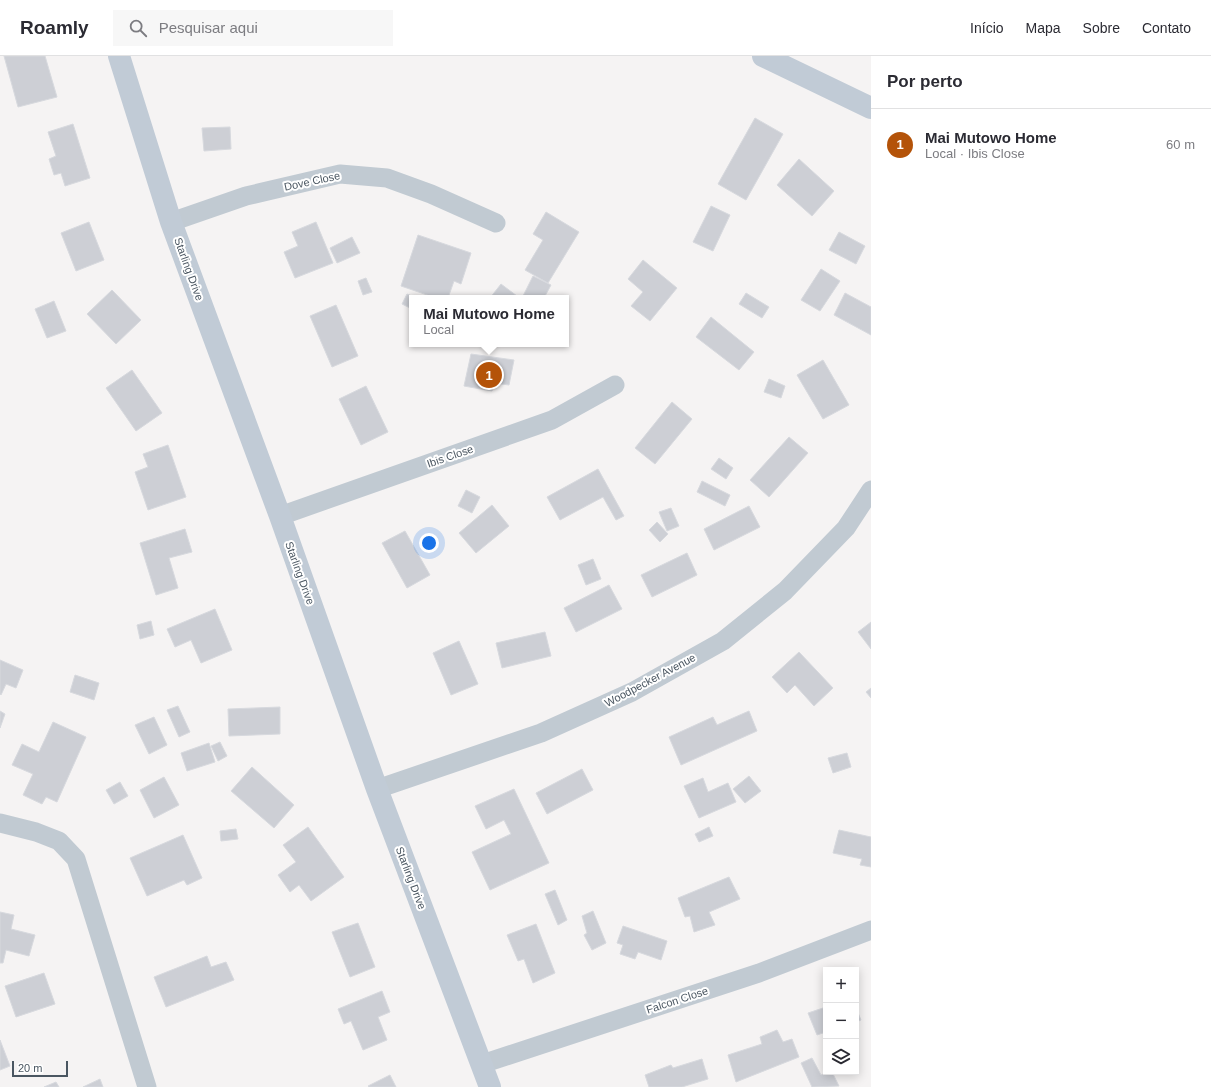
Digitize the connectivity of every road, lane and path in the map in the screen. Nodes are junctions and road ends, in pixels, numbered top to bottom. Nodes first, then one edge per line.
1 (119, 56) edge
2 (763, 56) edge
3 (871, 108) edge
4 (171, 222) junction
5 (496, 223) dead end
6 (615, 385) dead end
7 (871, 490) edge
8 (280, 516) junction
9 (377, 789) junction
10 (0, 823) edge
11 (871, 930) edge
12 (482, 1064) junction
13 (147, 1087) edge
14 (490, 1087) edge

1 - 4 street, Starling Drive
2 - 3 street
4 - 5 street, Dove Close
4 - 8 street, Starling Drive
6 - 8 street, Ibis Close
7 - 9 street, Woodpecker Avenue
8 - 9 street, Starling Drive
9 - 12 street, Starling Drive
10 - 13 street
11 - 12 street, Falcon Close
12 - 14 street, Starling Drive

